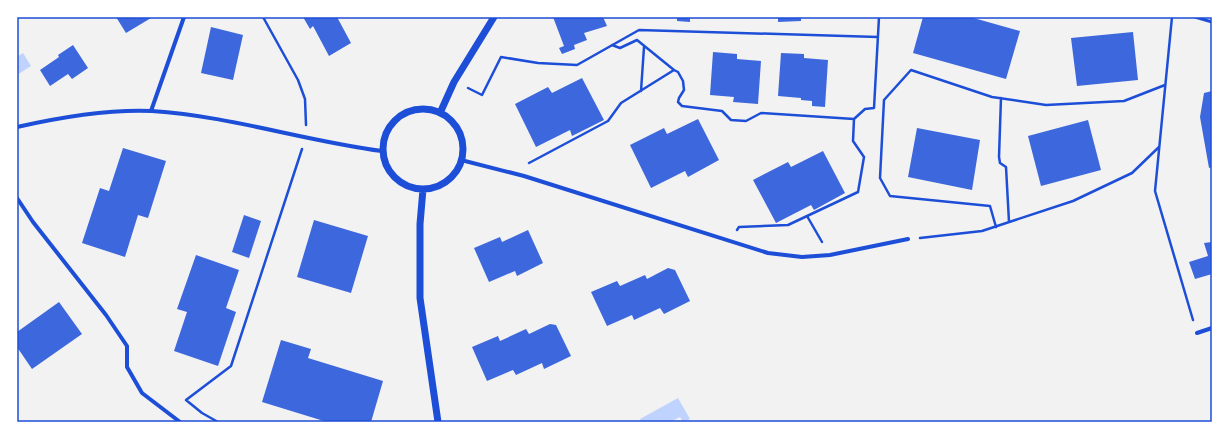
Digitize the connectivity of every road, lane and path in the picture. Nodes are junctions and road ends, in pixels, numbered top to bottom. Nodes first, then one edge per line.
1 (184, 17) edge
2 (263, 17) edge
3 (494, 17) edge
4 (879, 17) edge
5 (1172, 17) edge
6 (1194, 17) edge
7 (1212, 22) edge
8 (878, 37) junction
9 (612, 45) junction
10 (644, 47) junction
11 (674, 70) junction
12 (454, 82) junction
13 (1165, 85) junction
14 (640, 91) junction
15 (1001, 98) junction
16 (151, 111) junction
17 (440, 113) junction
18 (854, 119) junction
19 (17, 128) edge
20 (306, 137) junction
21 (1159, 147) junction
22 (382, 151) junction
23 (461, 160) junction
24 (524, 176) junction
25 (423, 189) junction
26 (17, 198) edge
27 (808, 216) junction
28 (1009, 222) junction
29 (996, 227) junction
30 (908, 239) joint
31 (729, 242) junction
32 (830, 255) junction
33 (1212, 328) edge
34 (1197, 333) joint
35 (180, 422) edge
36 (218, 422) edge
37 (438, 422) edge

1 - 16 street
2 - 20 path
3 - 12 street
4 - 8 path
5 - 13 path
6 - 7 lane
8 - 9 path
8 - 18 path
9 - 10 path
9 - 12 path
10 - 11 path
10 - 14 path
11 - 14 path
11 - 18 path
12 - 17 street
13 - 15 path
13 - 21 path
14 - 24 path
15 - 28 path
15 - 29 path
16 - 19 street
16 - 20 street
17 - 22 street
17 - 23 street
18 - 27 path
20 - 22 street
20 - 36 path
21 - 28 path
21 - 34 path
22 - 25 street
23 - 24 street
23 - 25 street
24 - 31 street
25 - 37 street
26 - 35 street
27 - 31 path
27 - 32 path
28 - 29 path
29 - 30 path
30 - 32 street
31 - 32 street
33 - 34 street

